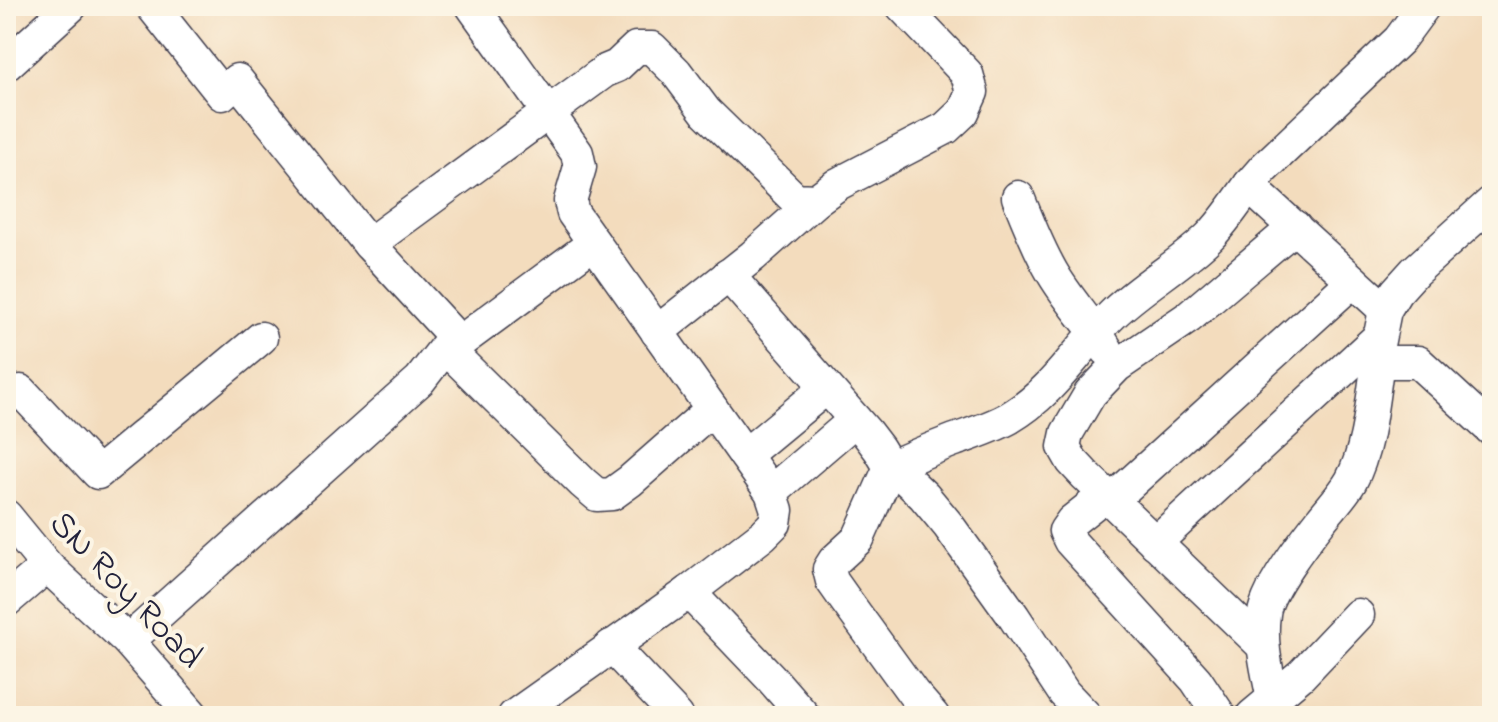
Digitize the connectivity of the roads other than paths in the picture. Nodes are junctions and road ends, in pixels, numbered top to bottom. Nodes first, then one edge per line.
1 (71, 6) edge
2 (152, 6) edge
3 (472, 6) edge
4 (902, 6) edge
5 (1424, 6) edge
6 (6, 65) edge
7 (548, 113) junction
8 (1250, 184) junction
9 (1018, 197) dead end
10 (816, 200) junction
11 (1492, 202) edge
12 (1295, 227) junction
13 (594, 243) junction
14 (369, 244) junction
15 (728, 275) junction
16 (1353, 281) junction
17 (657, 332) junction
18 (1096, 332) junction
19 (1381, 336) junction
20 (261, 338) dead end
21 (442, 355) junction
22 (1117, 366) junction
23 (11, 388) edge
24 (826, 388) junction
25 (712, 409) junction
26 (855, 420) junction
27 (1492, 430) edge
28 (745, 455) junction
29 (890, 467) junction
30 (771, 492) junction
31 (1108, 498) junction
32 (6, 516) edge
33 (1155, 543) junction
34 (47, 566) junction
35 (689, 592) junction
36 (6, 601) edge
37 (1358, 615) dead end
38 (128, 641) junction
39 (611, 646) junction
40 (1263, 646) junction
41 (1262, 707) edge
42 (193, 716) edge
43 (514, 716) edge
44 (677, 716) edge
45 (804, 716) edge
46 (933, 716) edge
47 (1086, 716) edge
48 (1220, 716) edge

1 - 6 street
2 - 14 street
3 - 7 street
4 - 10 street
5 - 8 street
7 - 10 street
7 - 13 street
7 - 14 street
8 - 12 street
8 - 18 street
9 - 18 street
10 - 15 street
11 - 19 street
12 - 16 street
12 - 22 street
13 - 17 street
13 - 21 street
14 - 21 street
15 - 17 street
15 - 24 street
16 - 19 street
16 - 31 street
17 - 25 street
18 - 22 street
18 - 29 street
19 - 27 street
19 - 33 street
19 - 40 street
20 - 23 street
21 - 25 street
21 - 38 street
22 - 31 street
24 - 26 street
24 - 28 street
25 - 28 street
26 - 29 street
26 - 30 street
28 - 30 street
29 - 46 street
29 - 47 street
30 - 35 street
31 - 33 street
31 - 48 street
32 - 34 street, SN Roy Road
33 - 40 street
34 - 36 street
34 - 38 street, SN Roy Road
35 - 39 street
35 - 45 street
37 - 41 street
38 - 42 street, SN Roy Road
39 - 43 street
39 - 44 street
40 - 41 street

